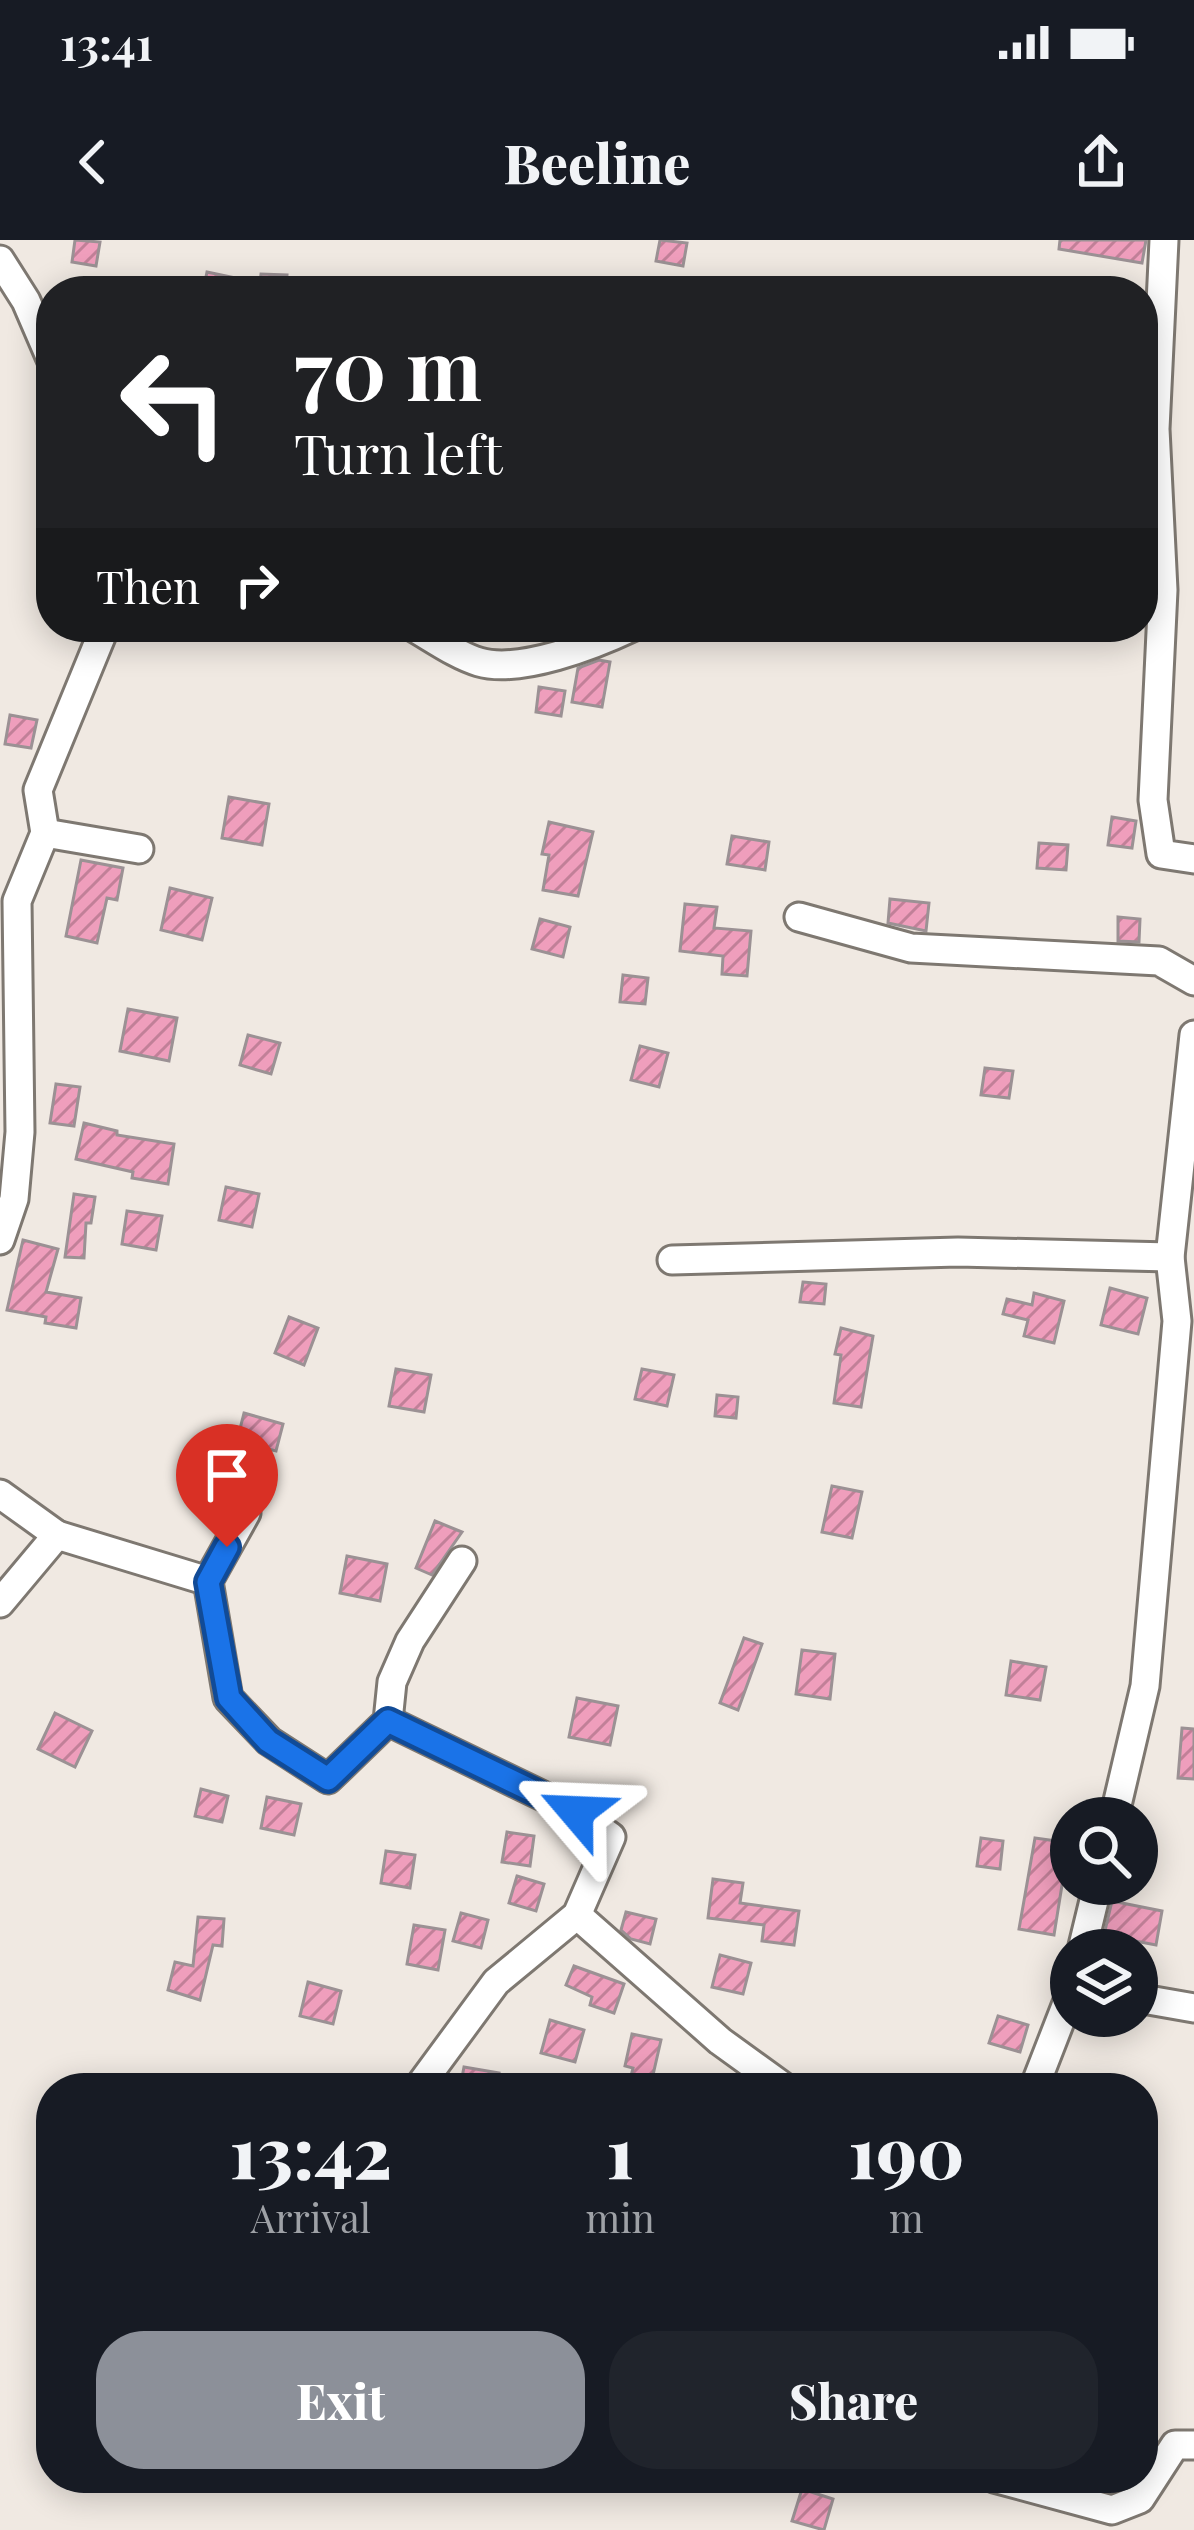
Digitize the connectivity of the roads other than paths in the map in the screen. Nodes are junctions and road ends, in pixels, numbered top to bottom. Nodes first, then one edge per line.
1 (1164, 240) edge
2 (0, 260) edge
3 (36, 324) edge
4 (1158, 366) edge
5 (1158, 489) edge
6 (99, 642) edge
7 (441, 642) edge
8 (597, 642) edge
9 (45, 833) junction
10 (139, 849) dead end
11 (1194, 859) edge
12 (800, 917) dead end
13 (1194, 981) edge
14 (1194, 1035) edge
15 (0, 1240) edge
16 (1170, 1257) junction
17 (672, 1260) dead end
18 (0, 1494) edge
19 (246, 1513) dead end
20 (57, 1535) junction
21 (462, 1561) dead end
22 (208, 1582) junction
23 (0, 1604) edge
24 (388, 1721) junction
25 (1119, 1797) edge
26 (577, 1915) junction
27 (1158, 2002) edge
28 (1194, 2008) edge
29 (1054, 2037) edge
30 (429, 2073) edge
31 (764, 2073) edge
32 (1040, 2073) edge
33 (1194, 2445) edge
34 (1158, 2471) edge
35 (1049, 2493) edge
36 (1144, 2493) edge

1 - 4 street
2 - 3 street
5 - 11 street
6 - 9 street
7 - 8 street
9 - 10 street
9 - 15 street
12 - 13 street
14 - 16 street
16 - 17 street
16 - 25 street
18 - 20 street
19 - 22 street
20 - 22 street
20 - 23 street
21 - 24 street
22 - 24 street
24 - 26 street
26 - 30 street
26 - 31 street
27 - 28 street
29 - 32 street
33 - 34 street
35 - 36 street

